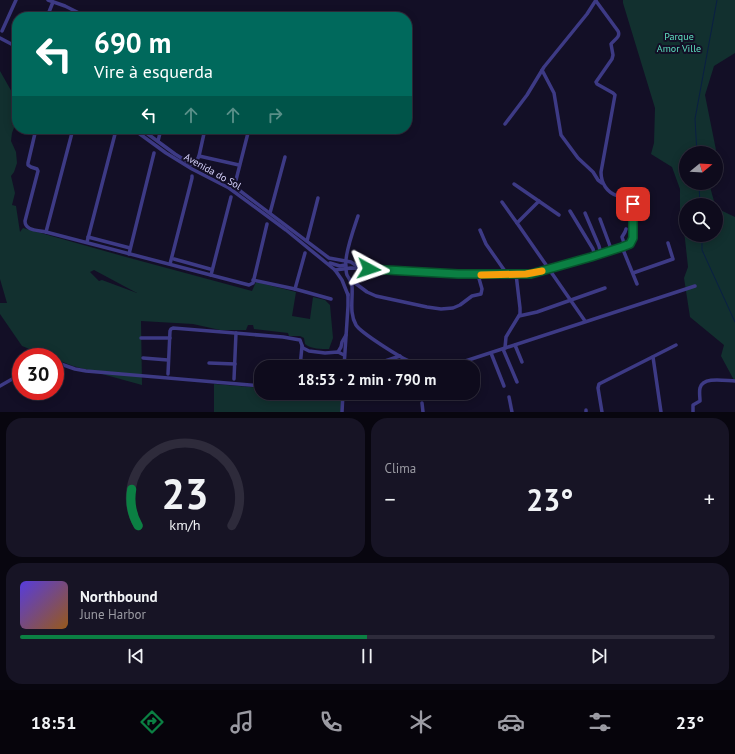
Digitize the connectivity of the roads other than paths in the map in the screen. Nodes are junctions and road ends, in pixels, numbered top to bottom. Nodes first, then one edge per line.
1 (16, 0) edge
2 (48, 0) edge
3 (596, 0) edge
4 (53, 2) junction
5 (49, 12) edge
6 (75, 12) edge
7 (2, 31) dead end
8 (0, 38) edge
9 (12, 44) edge
10 (542, 70) junction
11 (505, 124) dead end
12 (35, 134) edge
13 (72, 134) edge
14 (115, 134) edge
15 (140, 134) edge
16 (148, 134) edge
17 (160, 134) edge
18 (204, 134) edge
19 (248, 134) edge
20 (158, 141) junction
21 (154, 153) dead end
22 (199, 156) junction
23 (285, 157) dead end
24 (239, 165) junction
25 (192, 176) dead end
26 (514, 184) dead end
27 (603, 184) junction
28 (231, 197) dead end
29 (318, 198) dead end
30 (502, 202) dead end
31 (539, 202) junction
32 (570, 211) dead end
33 (270, 213) junction
34 (586, 213) dead end
35 (559, 215) dead end
36 (358, 216) dead end
37 (600, 219) dead end
38 (517, 223) junction
39 (267, 224) dead end
40 (626, 229) dead end
41 (480, 230) dead end
42 (46, 232) junction
43 (88, 237) junction
44 (307, 241) junction
45 (87, 242) junction
46 (668, 243) dead end
47 (113, 244) junction
48 (624, 246) junction
49 (130, 248) junction
50 (112, 250) junction
51 (608, 252) junction
52 (305, 253) dead end
53 (129, 254) junction
54 (600, 254) junction
55 (595, 256) junction
56 (321, 258) junction
57 (174, 259) dead end
58 (330, 263) junction
59 (352, 263) junction
60 (170, 264) junction
61 (192, 264) junction
62 (341, 266) junction
63 (346, 266) junction
64 (351, 268) junction
65 (361, 268) junction
66 (210, 269) dead end
67 (548, 269) junction
68 (190, 270) junction
69 (337, 271) junction
70 (633, 273) junction
71 (507, 274) junction
72 (516, 274) junction
73 (211, 275) junction
74 (478, 275) junction
75 (350, 279) junction
76 (253, 280) junction
77 (637, 284) dead end
78 (694, 286) dead end
79 (605, 288) dead end
80 (295, 289) junction
81 (330, 299) dead end
82 (570, 299) junction
83 (519, 316) junction
84 (585, 321) junction
85 (236, 333) junction
86 (346, 334) junction
87 (141, 338) dead end
88 (170, 338) junction
89 (514, 345) junction
90 (676, 345) dead end
91 (302, 346) junction
92 (504, 348) junction
93 (338, 352) junction
94 (492, 353) junction
95 (344, 355) junction
96 (400, 356) junction
97 (653, 357) junction
98 (143, 358) dead end
99 (168, 360) junction
100 (301, 360) edge
101 (344, 360) edge
102 (388, 360) edge
103 (407, 360) edge
104 (470, 360) edge
105 (209, 362) dead end
106 (522, 362) dead end
107 (235, 364) junction
108 (64, 365) edge
109 (168, 374) dead end
110 (12, 379) edge
111 (234, 379) dead end
112 (735, 381) edge
113 (517, 382) dead end
114 (254, 385) edge
115 (0, 386) edge
116 (504, 386) dead end
117 (509, 398) dead end
118 (343, 400) edge
119 (422, 403) dead end
120 (342, 412) edge
121 (423, 412) edge
122 (512, 412) edge
123 (602, 412) edge
124 (661, 412) edge
125 (693, 412) edge

1 - 7 street
2 - 4 street
3 - 10 street
3 - 27 street
4 - 5 street
4 - 6 street
8 - 9 street
10 - 11 street
10 - 27 street
12 - 42 street
13 - 42 street
14 - 43 street
15 - 56 street, Avenida do Sol
16 - 20 street
17 - 20 street
18 - 22 street
19 - 24 street
20 - 22 street
21 - 49 street
22 - 24 street
23 - 33 street
24 - 33 street
25 - 60 street
26 - 31 street
27 - 48 street
28 - 73 street
29 - 44 street
30 - 38 street
31 - 35 street
31 - 38 street
32 - 55 street
33 - 44 street
34 - 54 street
36 - 63 street
37 - 51 street
38 - 67 street
39 - 76 street
40 - 48 street
41 - 71 street
42 - 45 street
43 - 45 street
43 - 47 street
44 - 63 street
45 - 50 street
46 - 70 street
47 - 49 street
47 - 50 street
48 - 51 street
48 - 70 street
49 - 53 street
50 - 53 street
51 - 54 street
52 - 80 street
53 - 60 street
54 - 55 street
55 - 67 street
56 - 58 street, Avenida do Sol
56 - 69 street, Avenida do Sol
57 - 61 street
58 - 62 street
58 - 69 street, Avenida do Sol
59 - 63 street
59 - 64 street
59 - 65 street
60 - 68 street
61 - 66 street
61 - 68 street
62 - 63 street
62 - 69 street
63 - 64 street
63 - 69 street
63 - 75 street
64 - 65 street
65 - 74 street
67 - 72 street
67 - 82 street
68 - 73 street
69 - 86 street, Avenida do Sol
70 - 77 street
71 - 72 street
71 - 74 street
72 - 83 street
73 - 76 street
74 - 75 street
75 - 96 street
76 - 80 street
78 - 84 street
79 - 82 street
80 - 81 street
82 - 83 street
82 - 84 street
83 - 92 street
84 - 89 street
85 - 88 street
85 - 91 street
85 - 107 street
86 - 93 street
86 - 95 street, Avenida do Sol
87 - 88 street
88 - 99 street
89 - 92 street
89 - 106 street
90 - 97 street
91 - 93 street
91 - 100 street
92 - 94 street
92 - 113 street
93 - 95 street
94 - 104 street
94 - 116 street
95 - 101 street, Avenida do Sol
96 - 102 street
96 - 103 street
97 - 123 street
97 - 124 street
98 - 99 street
99 - 109 street
105 - 107 street
107 - 111 street
108 - 114 street
110 - 115 street
112 - 125 street
117 - 122 street
118 - 120 street
119 - 121 street

